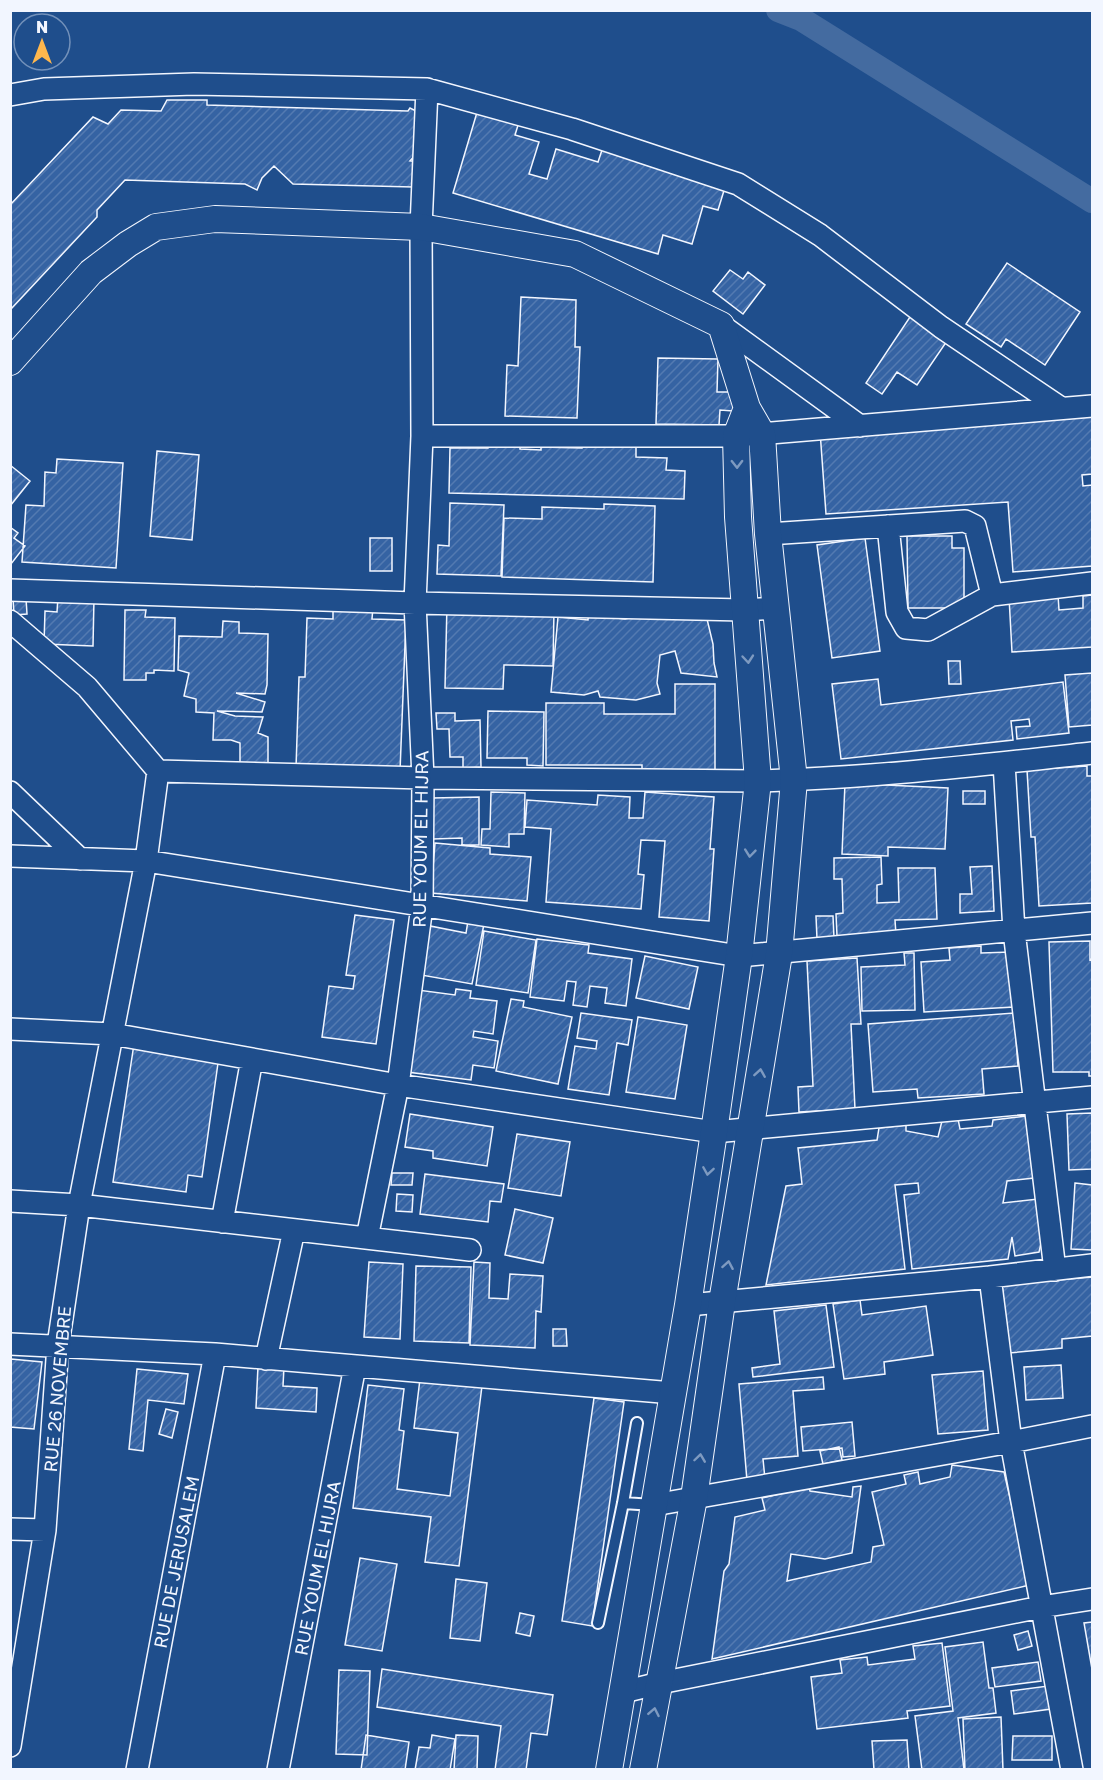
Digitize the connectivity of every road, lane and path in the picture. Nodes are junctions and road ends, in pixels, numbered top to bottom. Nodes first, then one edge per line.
1 (427, 89) junction
2 (10, 95) edge
3 (421, 227) junction
4 (721, 325) junction
5 (10, 362) edge
6 (1092, 406) edge
7 (747, 408) junction
8 (1061, 408) junction
9 (860, 426) junction
10 (762, 434) junction
11 (422, 436) junction
12 (736, 436) junction
13 (888, 526) junction
14 (768, 534) junction
15 (1092, 583) edge
16 (10, 590) edge
17 (992, 595) junction
18 (415, 603) junction
19 (776, 608) junction
20 (744, 610) junction
21 (10, 621) edge
22 (1092, 753) edge
23 (1004, 763) junction
24 (158, 771) junction
25 (423, 778) junction
26 (794, 780) junction
27 (758, 781) junction
28 (10, 792) edge
29 (10, 856) edge
30 (80, 859) junction
31 (146, 861) junction
32 (422, 906) junction
33 (1092, 923) edge
34 (1014, 931) junction
35 (779, 954) junction
36 (739, 956) junction
37 (10, 1029) edge
38 (112, 1034) junction
39 (252, 1059) junction
40 (398, 1085) junction
41 (1092, 1097) edge
42 (1035, 1103) junction
43 (751, 1129) junction
44 (714, 1132) junction
45 (10, 1201) edge
46 (80, 1205) junction
47 (222, 1222) junction
48 (294, 1230) junction
49 (367, 1238) junction
50 (470, 1250) dead end
51 (1092, 1265) edge
52 (1055, 1270) junction
53 (990, 1277) junction
54 (722, 1302) junction
55 (688, 1305) junction
56 (10, 1344) edge
57 (58, 1345) junction
58 (215, 1354) junction
59 (266, 1359) junction
60 (355, 1366) junction
61 (673, 1393) junction
62 (637, 1423) dead end
63 (1092, 1425) edge
64 (1011, 1442) junction
65 (694, 1498) junction
66 (623, 1503) junction
67 (654, 1505) junction
68 (10, 1529) edge
69 (45, 1530) junction
70 (1092, 1599) edge
71 (1041, 1607) junction
72 (598, 1623) dead end
73 (660, 1683) junction
74 (623, 1692) junction
75 (10, 1746) edge
76 (137, 1770) edge
77 (278, 1770) edge
78 (609, 1770) edge
79 (643, 1770) edge
80 (1072, 1770) edge

1 - 2 street
1 - 3 street, RUE YOUM EL HIJRA
1 - 8 street
3 - 4 street
3 - 5 street
3 - 11 street, RUE YOUM EL HIJRA
4 - 7 street
4 - 9 street
6 - 8 street
7 - 10 street
7 - 12 street
8 - 9 street
9 - 10 street
10 - 12 street
10 - 14 street
11 - 12 street
11 - 18 street, RUE YOUM EL HIJRA
12 -> 20 street
13 - 14 street
13 - 17 street
13 - 17 street
14 - 19 street
15 - 17 street
16 - 18 street
18 - 20 street
18 - 25 street, RUE YOUM EL HIJRA
19 - 20 street
19 - 26 street
20 -> 27 street
21 - 24 street
22 - 23 street
23 - 26 street
23 - 34 street
24 - 25 street
24 - 31 street, RUE 26 NOVEMBRE
25 - 27 street
25 - 32 street, RUE YOUM EL HIJRA
26 - 27 street
26 - 35 street
27 -> 36 street
28 - 30 street
29 - 30 street
30 - 31 street
31 - 32 street
31 - 38 street, RUE 26 NOVEMBRE
32 - 36 street
32 - 40 street, RUE YOUM EL HIJRA
33 - 34 street
34 - 35 street
34 - 42 street
35 - 36 street
43 -> 35 street
36 - 44 street
37 - 38 street
38 - 39 street
38 - 46 street, RUE 26 NOVEMBRE
39 - 40 street
39 - 47 street
40 - 44 street
40 - 49 street, RUE YOUM EL HIJRA
41 - 42 street
42 - 43 street
42 - 52 street
43 - 44 street
54 -> 43 street
44 -> 55 street
45 - 46 street
46 - 47 street
46 - 57 street, RUE 26 NOVEMBRE
47 - 48 street
48 - 49 street
48 - 59 street
49 - 50 street
51 - 52 street
52 - 53 street
53 - 54 street
53 - 64 street
54 - 55 street
65 -> 54 street
55 - 61 street
56 - 57 street
57 - 58 street
57 - 69 street, RUE 26 NOVEMBRE
58 - 59 street
58 - 76 street, RUE DE JERUSALEM
59 - 60 street
60 - 61 street
60 - 77 street, RUE YOUM EL HIJRA
61 - 67 street
62 - 66 lane
63 - 64 street
64 - 65 street
64 - 71 street
65 - 67 street
65 - 73 street
66 - 67 lane
66 - 72 lane
67 - 74 street
68 - 69 street
69 - 75 street, RUE 26 NOVEMBRE
70 - 71 street
71 - 73 street
71 - 80 street
73 - 74 street
79 -> 73 street
74 - 78 street

